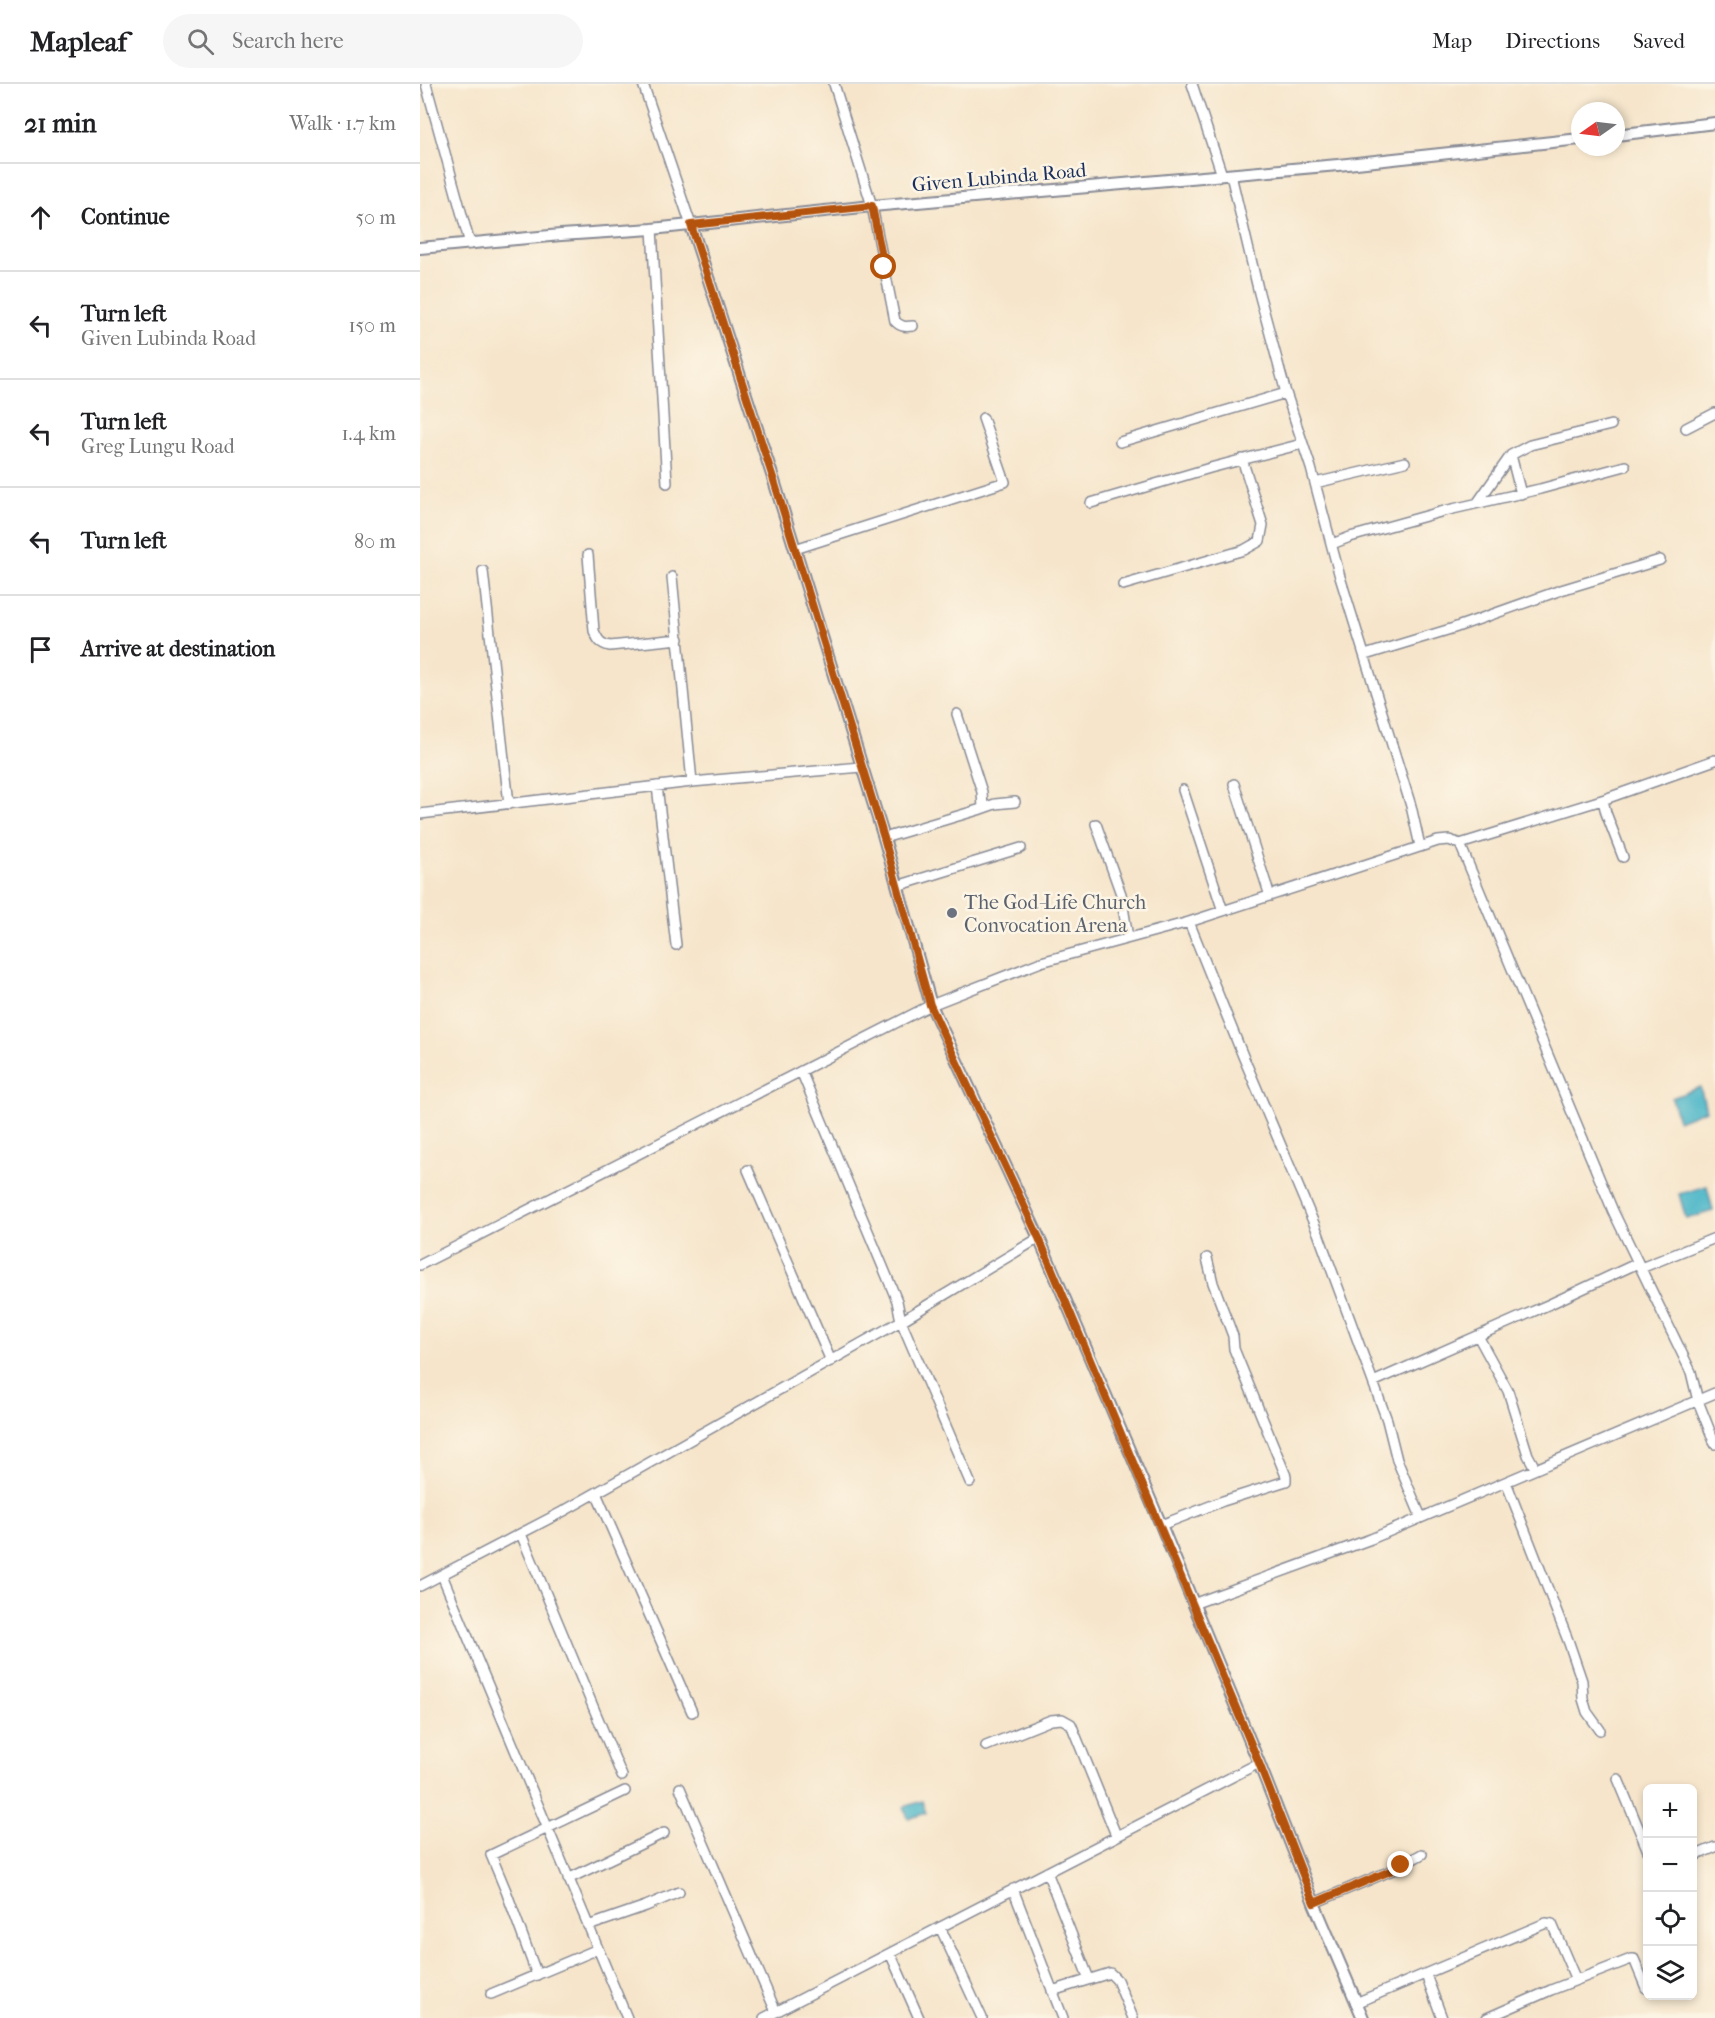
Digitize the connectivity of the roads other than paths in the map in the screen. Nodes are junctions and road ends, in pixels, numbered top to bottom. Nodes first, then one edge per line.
1 (426, 84) edge
2 (644, 84) edge
3 (834, 84) edge
4 (1192, 84) edge
5 (1715, 123) edge
6 (1625, 134) edge
7 (1571, 140) edge
8 (1226, 175) junction
9 (872, 206) junction
10 (691, 225) junction
11 (652, 229) junction
12 (470, 244) junction
13 (420, 248) edge
14 (913, 326) dead end
15 (1286, 393) junction
16 (1715, 413) edge
17 (983, 418) dead end
18 (1611, 425) dead end
19 (1686, 428) dead end
20 (1120, 442) dead end
21 (1302, 444) junction
22 (1511, 455) junction
23 (1242, 459) junction
24 (1405, 462) dead end
25 (1625, 466) dead end
26 (667, 483) dead end
27 (1315, 483) junction
28 (1521, 494) junction
29 (1478, 502) junction
30 (1091, 503) dead end
31 (1332, 544) junction
32 (795, 549) junction
33 (588, 555) dead end
34 (1660, 560) dead end
35 (483, 571) dead end
36 (672, 577) dead end
37 (1123, 585) dead end
38 (679, 639) junction
39 (1365, 655) junction
40 (957, 714) dead end
41 (1715, 760) edge
42 (861, 767) junction
43 (692, 782) junction
44 (1234, 784) dead end
45 (657, 786) junction
46 (1183, 790) dead end
47 (1603, 800) junction
48 (1015, 802) dead end
49 (509, 804) junction
50 (983, 808) junction
51 (420, 814) edge
52 (1096, 824) dead end
53 (884, 838) junction
54 (1460, 844) junction
55 (1420, 846) junction
56 (1021, 848) dead end
57 (1623, 857) dead end
58 (897, 886) junction
59 (1270, 896) junction
60 (1223, 911) junction
61 (1189, 922) junction
62 (1128, 938) junction
63 (676, 945) dead end
64 (930, 1005) junction
65 (801, 1071) junction
66 (748, 1170) dead end
67 (1039, 1238) junction
68 (1715, 1238) edge
69 (1207, 1258) dead end
70 (420, 1265) edge
71 (1640, 1266) junction
72 (901, 1322) junction
73 (1478, 1336) junction
74 (831, 1361) junction
75 (1373, 1382) junction
76 (1715, 1393) edge
77 (1698, 1401) junction
78 (1715, 1444) edge
79 (1535, 1468) junction
80 (970, 1482) dead end
81 (1506, 1482) junction
82 (596, 1493) junction
83 (1421, 1517) junction
84 (1161, 1525) junction
85 (521, 1534) junction
86 (442, 1575) junction
87 (420, 1586) edge
88 (1192, 1604) junction
89 (692, 1712) dead end
90 (1600, 1730) dead end
91 (987, 1746) dead end
92 (1259, 1763) junction
93 (622, 1776) dead end
94 (1618, 1779) dead end
95 (680, 1788) dead end
96 (625, 1791) dead end
97 (549, 1828) junction
98 (664, 1833) dead end
99 (1116, 1835) junction
100 (1643, 1841) edge
101 (1715, 1846) edge
102 (1422, 1854) dead end
103 (1697, 1855) edge
104 (1047, 1872) junction
105 (568, 1879) junction
106 (1013, 1890) junction
107 (679, 1892) dead end
108 (1314, 1903) junction
109 (588, 1926) junction
110 (940, 1927) junction
111 (598, 1949) junction
112 (890, 1953) junction
113 (537, 1974) junction
114 (1426, 1975) junction
115 (1089, 1979) junction
116 (1576, 1980) junction
117 (1643, 1981) edge
118 (1052, 1990) junction
119 (491, 1994) dead end
120 (1356, 2003) junction
121 (768, 2016) edge
122 (627, 2018) edge
123 (919, 2018) edge
124 (981, 2018) edge
125 (1063, 2018) edge
126 (1133, 2018) edge
127 (1363, 2018) edge
128 (1442, 2018) edge
129 (1487, 2018) edge

1 - 12 street
2 - 10 street
3 - 9 street
4 - 8 street
5 - 6 street
7 - 8 street, Given Lubinda Road
8 - 9 street, Given Lubinda Road
8 - 15 street
9 - 10 street, Given Lubinda Road
9 - 14 street
10 - 11 street, Given Lubinda Road
10 - 32 street
11 - 12 street, Given Lubinda Road
11 - 26 street
12 - 13 street, Given Lubinda Road
15 - 20 street
15 - 21 street
16 - 19 street
17 - 32 street
18 - 22 street
21 - 23 street
21 - 27 street
22 - 28 street
22 - 29 street
23 - 30 street
23 - 37 street
24 - 27 street
25 - 28 street
27 - 31 street
28 - 29 street
29 - 31 street
31 - 39 street
32 - 42 street
33 - 38 street
34 - 39 street
35 - 49 street
36 - 38 street
38 - 43 street
39 - 55 street
40 - 50 street
41 - 47 street
42 - 43 street
42 - 53 street
43 - 45 street
44 - 59 street
45 - 49 street
45 - 63 street
46 - 60 street
47 - 54 street
47 - 57 street
48 - 50 street
49 - 51 street
50 - 53 street
52 - 62 street
53 - 58 street
54 - 55 street
54 - 71 street
55 - 59 street
56 - 58 street
58 - 64 street
59 - 60 street
60 - 61 street
61 - 62 street
61 - 75 street
62 - 64 street
64 - 65 street
64 - 67 street
65 - 70 street
65 - 72 street
66 - 74 street
67 - 72 street
67 - 84 street
68 - 71 street
69 - 84 street
71 - 73 street
71 - 77 street
72 - 74 street
72 - 80 street
73 - 75 street
73 - 79 street
74 - 82 street
75 - 83 street
76 - 77 street
77 - 78 street
77 - 79 street
79 - 81 street
81 - 83 street
81 - 90 street
82 - 85 street
82 - 89 street
83 - 88 street
84 - 88 street
85 - 86 street
85 - 93 street
86 - 87 street
86 - 97 street
88 - 92 street
91 - 99 street
92 - 99 street
92 - 108 street
94 - 100 street
95 - 121 street
96 - 97 street
97 - 105 street
97 - 113 street
98 - 105 street
99 - 104 street
101 - 103 street
102 - 108 street
104 - 106 street
104 - 115 street
105 - 109 street
106 - 110 street
106 - 118 street
107 - 109 street
108 - 120 street
109 - 111 street
110 - 112 street
110 - 124 street
111 - 113 street
111 - 122 street
112 - 121 street
112 - 123 street
113 - 119 street
114 - 116 street
114 - 120 street
114 - 128 street
115 - 118 street
115 - 126 street
116 - 117 street
116 - 129 street
118 - 125 street
120 - 127 street

